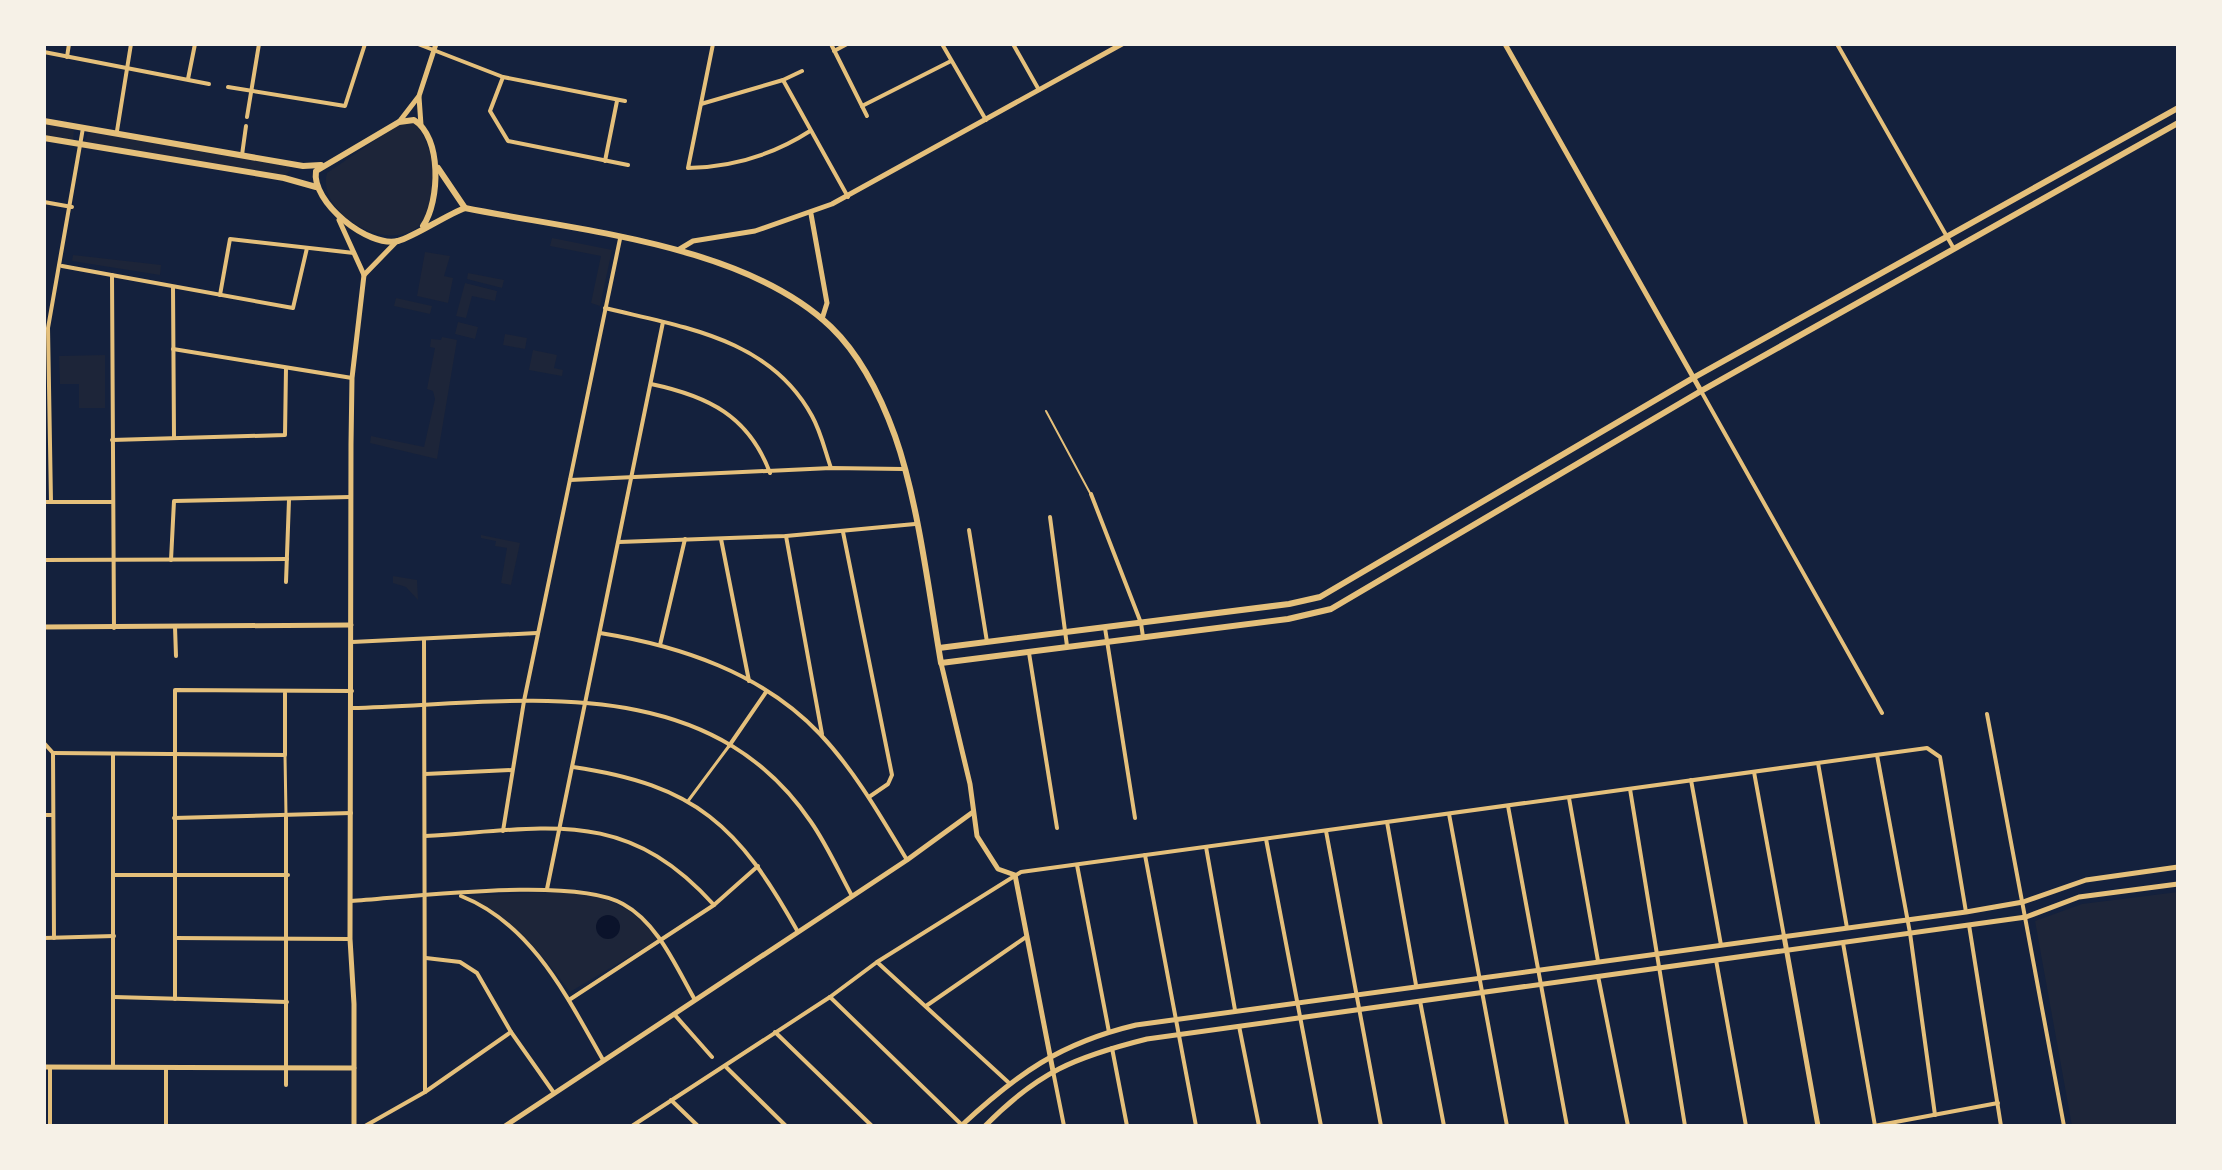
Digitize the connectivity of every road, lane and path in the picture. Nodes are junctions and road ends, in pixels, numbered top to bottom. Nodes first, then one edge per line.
1 (69, 44) edge
2 (131, 44) edge
3 (195, 44) edge
4 (259, 44) edge
5 (365, 44) edge
6 (418, 44) edge
7 (713, 44) edge
8 (831, 44) edge
9 (847, 44) edge
10 (942, 44) edge
11 (1013, 44) edge
12 (1505, 44) edge
13 (1837, 44) edge
14 (1118, 45) edge
15 (434, 47) edge
16 (834, 51) junction
17 (44, 52) edge
18 (67, 57) junction
19 (951, 61) junction
20 (127, 68) junction
21 (802, 71) dead end
22 (503, 77) junction
23 (188, 79) junction
24 (783, 80) junction
25 (209, 84) dead end
26 (228, 87) dead end
27 (1039, 90) junction
28 (250, 91) junction
29 (419, 96) junction
30 (617, 101) junction
31 (625, 101) dead end
32 (701, 104) junction
33 (862, 106) junction
34 (2178, 108) edge
35 (2170, 112) junction
36 (867, 116) dead end
37 (247, 117) dead end
38 (986, 120) junction
39 (44, 121) edge
40 (399, 122) junction
41 (2177, 124) edge
42 (421, 125) junction
43 (246, 126) dead end
44 (83, 128) junction
45 (117, 131) junction
46 (810, 131) junction
47 (44, 138) edge
48 (80, 146) junction
49 (242, 155) junction
50 (605, 161) junction
51 (287, 163) junction
52 (325, 164) junction
53 (628, 165) dead end
54 (437, 167) junction
55 (284, 178) junction
56 (317, 188) junction
57 (2026, 192) junction
58 (848, 197) junction
59 (44, 202) edge
60 (2034, 204) junction
61 (72, 207) junction
62 (465, 208) junction
63 (811, 214) junction
64 (339, 220) junction
65 (423, 226) junction
66 (1947, 237) junction
67 (620, 239) junction
68 (398, 241) junction
69 (307, 248) junction
70 (1954, 249) junction
71 (678, 250) junction
72 (355, 253) junction
73 (61, 266) junction
74 (112, 275) junction
75 (364, 275) junction
76 (173, 287) junction
77 (220, 295) junction
78 (605, 308) junction
79 (822, 319) junction
80 (663, 322) junction
81 (46, 328) edge
82 (1754, 345) junction
83 (173, 349) junction
84 (1761, 357) junction
85 (286, 368) junction
86 (352, 378) junction
87 (1693, 378) junction
88 (651, 384) junction
89 (1701, 391) junction
90 (1660, 398) junction
91 (1046, 411) dead end
92 (1668, 411) junction
93 (174, 438) junction
94 (112, 440) junction
95 (1568, 452) junction
96 (1576, 464) junction
97 (831, 468) junction
98 (903, 469) junction
99 (770, 473) junction
100 (632, 478) junction
101 (570, 480) junction
102 (1091, 494) joint
103 (350, 497) junction
104 (289, 500) junction
105 (44, 502) edge
106 (51, 502) junction
107 (113, 502) junction
108 (1471, 509) junction
109 (1050, 517) dead end
110 (1479, 521) junction
111 (915, 524) junction
112 (969, 530) dead end
113 (843, 532) junction
114 (786, 536) junction
115 (721, 538) junction
116 (685, 539) junction
117 (619, 542) junction
118 (287, 559) junction
119 (44, 560) edge
120 (113, 560) junction
121 (171, 560) junction
122 (1355, 578) junction
123 (286, 582) dead end
124 (1362, 590) junction
125 (1226, 612) junction
126 (1194, 616) junction
127 (1168, 619) junction
128 (1141, 623) junction
129 (351, 625) junction
130 (44, 627) edge
131 (175, 627) junction
132 (1229, 627) junction
133 (114, 628) junction
134 (1105, 628) junction
135 (1196, 631) junction
136 (538, 632) junction
137 (1066, 632) junction
138 (600, 633) junction
139 (1173, 634) junction
140 (1143, 637) junction
141 (424, 640) junction
142 (1107, 641) junction
143 (352, 642) junction
144 (987, 642) junction
145 (660, 645) junction
146 (1067, 646) junction
147 (939, 648) junction
148 (1028, 650) junction
149 (176, 656) dead end
150 (941, 663) junction
151 (749, 681) junction
152 (352, 691) junction
153 (766, 691) junction
154 (285, 693) junction
155 (524, 701) junction
156 (586, 701) junction
157 (424, 707) junction
158 (352, 708) junction
159 (1882, 713) dead end
160 (1987, 714) dead end
161 (822, 736) junction
162 (44, 743) edge
163 (729, 746) junction
164 (53, 753) junction
165 (113, 754) junction
166 (174, 754) junction
167 (285, 755) junction
168 (1877, 755) junction
169 (1818, 763) junction
170 (573, 767) junction
171 (512, 770) junction
172 (1754, 772) junction
173 (425, 774) junction
174 (1691, 780) junction
175 (1630, 789) junction
176 (869, 797) junction
177 (1569, 797) junction
178 (688, 801) junction
179 (1508, 805) junction
180 (973, 812) junction
181 (351, 813) junction
182 (1449, 814) junction
183 (44, 815) edge
184 (53, 815) junction
185 (286, 817) junction
186 (174, 818) junction
187 (1135, 818) dead end
188 (1387, 822) junction
189 (560, 828) junction
190 (1057, 828) dead end
191 (503, 831) junction
192 (1326, 831) junction
193 (425, 836) junction
194 (1266, 839) junction
195 (1206, 847) junction
196 (1145, 855) junction
197 (907, 860) junction
198 (1077, 864) junction
199 (758, 866) junction
200 (2178, 867) edge
201 (113, 875) junction
202 (175, 875) junction
203 (288, 875) junction
204 (1015, 875) junction
205 (2076, 882) junction
206 (2178, 884) edge
207 (547, 889) junction
208 (459, 895) junction
209 (852, 896) junction
210 (426, 897) junction
211 (2079, 897) junction
212 (351, 901) junction
213 (2023, 902) junction
214 (714, 905) junction
215 (1966, 912) junction
216 (2026, 917) junction
217 (1907, 920) junction
218 (1969, 925) junction
219 (1847, 928) junction
220 (798, 932) junction
221 (1910, 933) junction
222 (114, 936) junction
223 (1028, 936) junction
224 (1784, 936) junction
225 (44, 938) edge
226 (54, 938) junction
227 (175, 938) junction
228 (289, 939) junction
229 (350, 939) junction
230 (660, 940) junction
231 (1843, 942) junction
232 (1721, 945) junction
233 (1786, 950) junction
234 (1655, 953) junction
235 (426, 958) junction
236 (1716, 960) junction
237 (1598, 961) junction
238 (877, 962) junction
239 (1657, 968) junction
240 (1538, 969) junction
241 (1598, 976) junction
242 (1478, 977) junction
243 (1541, 984) junction
244 (1416, 985) junction
245 (1356, 993) junction
246 (1481, 993) junction
247 (114, 997) junction
248 (830, 997) junction
249 (175, 999) junction
250 (569, 1000) junction
251 (695, 1000) junction
252 (1420, 1001) junction
253 (287, 1002) junction
254 (1295, 1002) junction
255 (926, 1006) junction
256 (1235, 1010) junction
257 (1359, 1010) junction
258 (674, 1014) junction
259 (1175, 1018) junction
260 (1298, 1018) junction
261 (1239, 1026) junction
262 (511, 1032) junction
263 (775, 1032) junction
264 (1109, 1032) junction
265 (1178, 1035) junction
266 (1112, 1048) junction
267 (1049, 1055) junction
268 (712, 1057) dead end
269 (603, 1060) junction
270 (724, 1065) junction
271 (286, 1066) junction
272 (47, 1067) edge
273 (113, 1067) junction
274 (166, 1067) junction
275 (354, 1068) junction
276 (1053, 1071) junction
277 (1008, 1082) junction
278 (286, 1085) dead end
279 (425, 1092) junction
280 (554, 1093) junction
281 (671, 1100) junction
282 (1998, 1103) junction
283 (1935, 1115) junction
284 (50, 1126) edge
285 (166, 1126) edge
286 (354, 1126) edge
287 (365, 1126) edge
288 (505, 1126) edge
289 (632, 1126) edge
290 (698, 1126) edge
291 (786, 1126) edge
292 (872, 1126) edge
293 (962, 1126) edge
294 (985, 1126) edge
295 (1064, 1126) edge
296 (1127, 1126) edge
297 (1196, 1126) edge
298 (1259, 1126) edge
299 (1321, 1126) edge
300 (1381, 1126) edge
301 (1444, 1126) edge
302 (1507, 1126) edge
303 (1567, 1126) edge
304 (1628, 1126) edge
305 (1685, 1126) edge
306 (1746, 1126) edge
307 (1818, 1126) edge
308 (1874, 1126) edge
309 (2001, 1126) edge
310 (2064, 1126) edge

1 - 18 street
2 - 20 street
3 - 23 street
4 - 28 street
5 - 28 street
6 - 15 street
7 - 32 street
8 - 16 street
9 - 16 street
10 - 19 street
11 - 27 street
12 - 87 street
13 - 66 street
14 - 27 street
15 - 22 street
15 - 29 street
16 - 33 street
17 - 18 street
18 - 20 street
19 - 33 street
19 - 38 street
20 - 23 street
20 - 45 street
21 - 24 street
22 - 30 street
22 - 50 street
23 - 25 street
24 - 32 street
24 - 46 street
26 - 28 street
27 - 38 street
28 - 37 street
29 - 40 street
29 - 42 street
30 - 31 street
30 - 50 street
32 - 46 street
33 - 36 street
34 - 35 main road
35 - 41 main road
35 - 57 main road
38 - 58 street
39 - 44 main road
40 - 42 main road
40 - 52 main road
41 - 60 main road
42 - 54 main road
43 - 49 street
44 - 45 main road
44 - 48 street
45 - 49 main road
46 - 58 street
47 - 48 main road
48 - 55 main road
48 - 61 street
49 - 51 main road
50 - 53 street
51 - 52 main road
51 - 55 main road
52 - 56 main road
54 - 62 main road
54 - 65 main road
55 - 56 main road
56 - 64 main road
57 - 60 main road
57 - 66 main road
58 - 63 street
59 - 61 street
60 - 70 main road
61 - 73 street
62 - 65 main road
62 - 67 main road
63 - 71 street
63 - 79 street
64 - 68 main road
64 - 72 street
65 - 68 main road
66 - 70 street
66 - 82 main road
67 - 71 main road
67 - 78 street
68 - 75 street
69 - 72 street
69 - 77 street
69 - 77 street
70 - 84 main road
71 - 79 main road
72 - 75 street
73 - 74 street
73 - 81 street
74 - 76 street
74 - 94 street
75 - 86 street
76 - 77 street
76 - 83 street
78 - 80 street
78 - 101 street
79 - 98 main road
80 - 88 street
80 - 97 street
81 - 106 street
82 - 84 main road
82 - 87 main road
83 - 85 street
83 - 93 street
84 - 89 main road
85 - 86 street
85 - 93 street
86 - 103 street
87 - 89 street
87 - 90 main road
88 - 99 street
88 - 100 street
89 - 92 main road
89 - 159 street
90 - 92 main road
90 - 95 main road
91 - 102 lane
92 - 96 main road
93 - 94 street
94 - 107 street
95 - 96 main road
95 - 108 main road
96 - 110 main road
97 - 98 street
97 - 99 street
98 - 111 main road
99 - 100 street
100 - 101 street
100 - 117 street
101 - 136 street
102 - 128 street
103 - 104 street
103 - 129 street
104 - 118 street
104 - 121 street
105 - 106 street
106 - 107 street
107 - 120 street
108 - 110 main road
108 - 122 main road
109 - 137 street
110 - 124 main road
111 - 113 street
111 - 147 main road
112 - 144 street
113 - 114 street
113 - 176 street
114 - 115 street
114 - 161 street
115 - 116 street
115 - 151 street
116 - 117 street
116 - 145 street
117 - 138 street
118 - 121 street
118 - 123 street
119 - 120 street
120 - 121 street
120 - 133 street
122 - 124 main road
122 - 125 main road
124 - 132 main road
125 - 126 main road
125 - 132 main road
126 - 127 main road
126 - 135 main road
127 - 128 main road
127 - 139 main road
128 - 134 main road
128 - 140 street
129 - 131 street
129 - 143 street
130 - 133 street
131 - 133 street
131 - 149 street
132 - 135 main road
134 - 137 main road
134 - 142 street
135 - 139 main road
136 - 141 street
136 - 155 street
137 - 144 main road
137 - 146 street
138 - 145 street
138 - 156 street
139 - 140 main road
140 - 142 main road
141 - 143 street
141 - 157 street
142 - 146 main road
142 - 187 street
143 - 152 street
144 - 147 main road
145 - 151 street
146 - 148 main road
147 - 150 main road
148 - 150 main road
148 - 190 street
150 - 180 street
151 - 153 street
152 - 154 street
152 - 158 street
153 - 161 street
153 - 163 street
154 - 166 street
154 - 167 street
155 - 156 street
155 - 157 street
155 - 171 street
156 - 163 street
156 - 170 street
157 - 158 street
157 - 173 street
158 - 181 street
160 - 213 street
161 - 176 street
162 - 164 street
163 - 178 street
163 - 209 street
164 - 165 street
164 - 184 street
165 - 166 street
165 - 201 street
166 - 167 street
166 - 186 street
167 - 185 street
168 - 169 street
168 - 215 street
168 - 217 street
169 - 172 street
169 - 219 street
170 - 178 street
170 - 189 street
171 - 173 street
171 - 191 street
172 - 174 street
172 - 224 street
173 - 193 street
174 - 175 street
174 - 232 street
175 - 177 street
175 - 234 street
176 - 197 street
177 - 179 street
177 - 237 street
178 - 199 street
179 - 182 street
179 - 240 street
180 - 197 street
180 - 204 street
181 - 185 street
181 - 212 street
182 - 188 street
182 - 242 street
183 - 184 street
184 - 226 street
185 - 186 street
185 - 203 street
186 - 202 street
188 - 192 street
188 - 244 street
189 - 191 street
189 - 207 street
189 - 214 street
191 - 193 street
192 - 194 street
192 - 245 street
193 - 210 street
194 - 195 street
194 - 254 street
195 - 196 street
195 - 256 street
196 - 198 street
196 - 259 street
197 - 209 street
198 - 204 street
198 - 264 street
199 - 214 street
199 - 220 street
200 - 205 street
201 - 202 street
201 - 222 street
202 - 203 street
202 - 227 street
203 - 228 street
204 - 223 street
204 - 238 street
205 - 211 street
205 - 213 street
206 - 211 street
207 - 208 street
207 - 230 street
208 - 210 street
208 - 250 street
209 - 220 street
210 - 212 street
210 - 235 street
211 - 216 street
212 - 229 street
213 - 215 street
213 - 216 street
214 - 230 street
215 - 217 street
216 - 218 street
216 - 310 street
217 - 219 street
217 - 221 street
218 - 221 street
218 - 282 street
219 - 224 street
220 - 251 street
221 - 231 street
221 - 283 street
222 - 226 street
222 - 247 street
223 - 255 street
223 - 267 street
224 - 232 street
224 - 233 street
225 - 226 street
227 - 228 street
227 - 249 street
228 - 229 street
228 - 253 street
229 - 275 street
230 - 250 street
230 - 251 street
231 - 233 street
231 - 308 street
232 - 234 street
233 - 236 street
233 - 307 street
234 - 237 street
234 - 239 street
235 - 262 street
235 - 279 street
236 - 239 street
236 - 306 street
237 - 240 street
238 - 248 street
238 - 255 street
239 - 241 street
239 - 305 street
240 - 242 street
240 - 243 street
241 - 243 street
241 - 304 street
242 - 244 street
242 - 246 street
243 - 246 street
243 - 303 street
244 - 245 street
245 - 254 street
245 - 257 street
246 - 252 street
246 - 302 street
247 - 249 street
247 - 273 street
248 - 263 street
248 - 293 street
249 - 253 street
250 - 269 street
251 - 258 street
252 - 257 street
252 - 301 street
253 - 271 street
254 - 256 street
254 - 260 street
255 - 277 street
256 - 259 street
257 - 260 street
257 - 300 street
258 - 268 street
258 - 269 street
259 - 264 street
259 - 265 street
260 - 261 street
260 - 299 street
261 - 265 street
261 - 298 street
262 - 279 street
262 - 280 street
263 - 270 street
263 - 292 street
264 - 267 street
265 - 266 street
265 - 297 street
266 - 276 street
266 - 296 street
267 - 276 street
267 - 277 street
269 - 280 street
270 - 281 street
270 - 291 street
271 - 274 street
271 - 275 street
271 - 278 street
272 - 273 street
272 - 284 street
273 - 274 street
274 - 285 street
275 - 286 street
276 - 294 street
276 - 295 street
277 - 293 street
279 - 287 street
280 - 288 street
281 - 289 street
281 - 290 street
282 - 283 street
282 - 309 street
283 - 308 street

